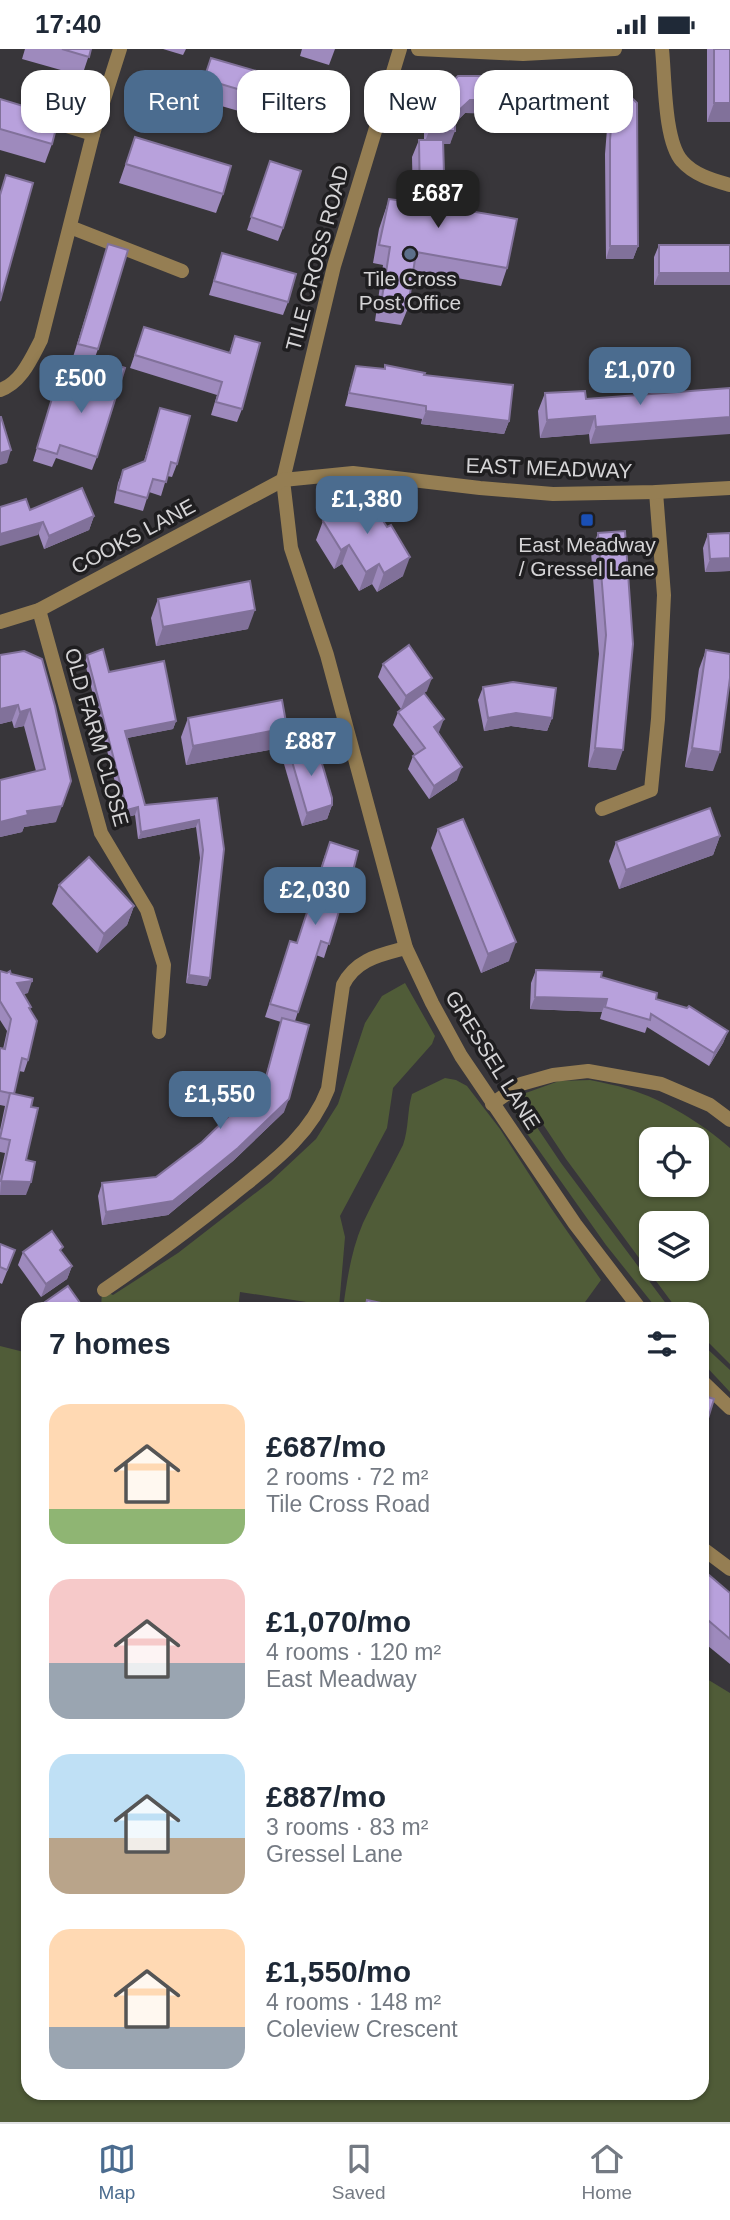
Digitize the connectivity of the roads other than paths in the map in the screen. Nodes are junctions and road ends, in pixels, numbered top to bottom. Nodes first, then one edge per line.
1 (120, 49) edge
2 (400, 49) edge
3 (418, 49) edge
4 (615, 49) edge
5 (662, 49) edge
6 (90, 133) edge
7 (93, 134) junction
8 (730, 185) edge
9 (70, 227) junction
10 (182, 271) dead end
11 (0, 390) edge
12 (283, 480) junction
13 (730, 488) edge
14 (656, 492) junction
15 (38, 610) junction
16 (0, 622) edge
17 (602, 809) dead end
18 (406, 947) junction
19 (159, 1031) dead end
20 (492, 1104) junction
21 (729, 1117) edge
22 (104, 1290) dead end
23 (635, 1302) edge
24 (709, 1388) edge
25 (730, 1408) edge
26 (709, 1553) edge
27 (730, 1569) edge

1 - 7 street
2 - 12 street, TILE CROSS ROAD
3 - 4 street
5 - 8 street
6 - 7 street
7 - 9 street
9 - 10 street
9 - 11 street
12 - 14 street, EAST MEADWAY
12 - 15 street, COOKS LANE
12 - 18 street, GRESSEL LANE
13 - 14 street, EAST MEADWAY
14 - 17 street
15 - 16 street, COOKS LANE
15 - 19 street, OLD FARM CLOSE
18 - 20 street, GRESSEL LANE
18 - 22 street
20 - 21 street
20 - 23 street, GRESSEL LANE
24 - 25 street
26 - 27 street

